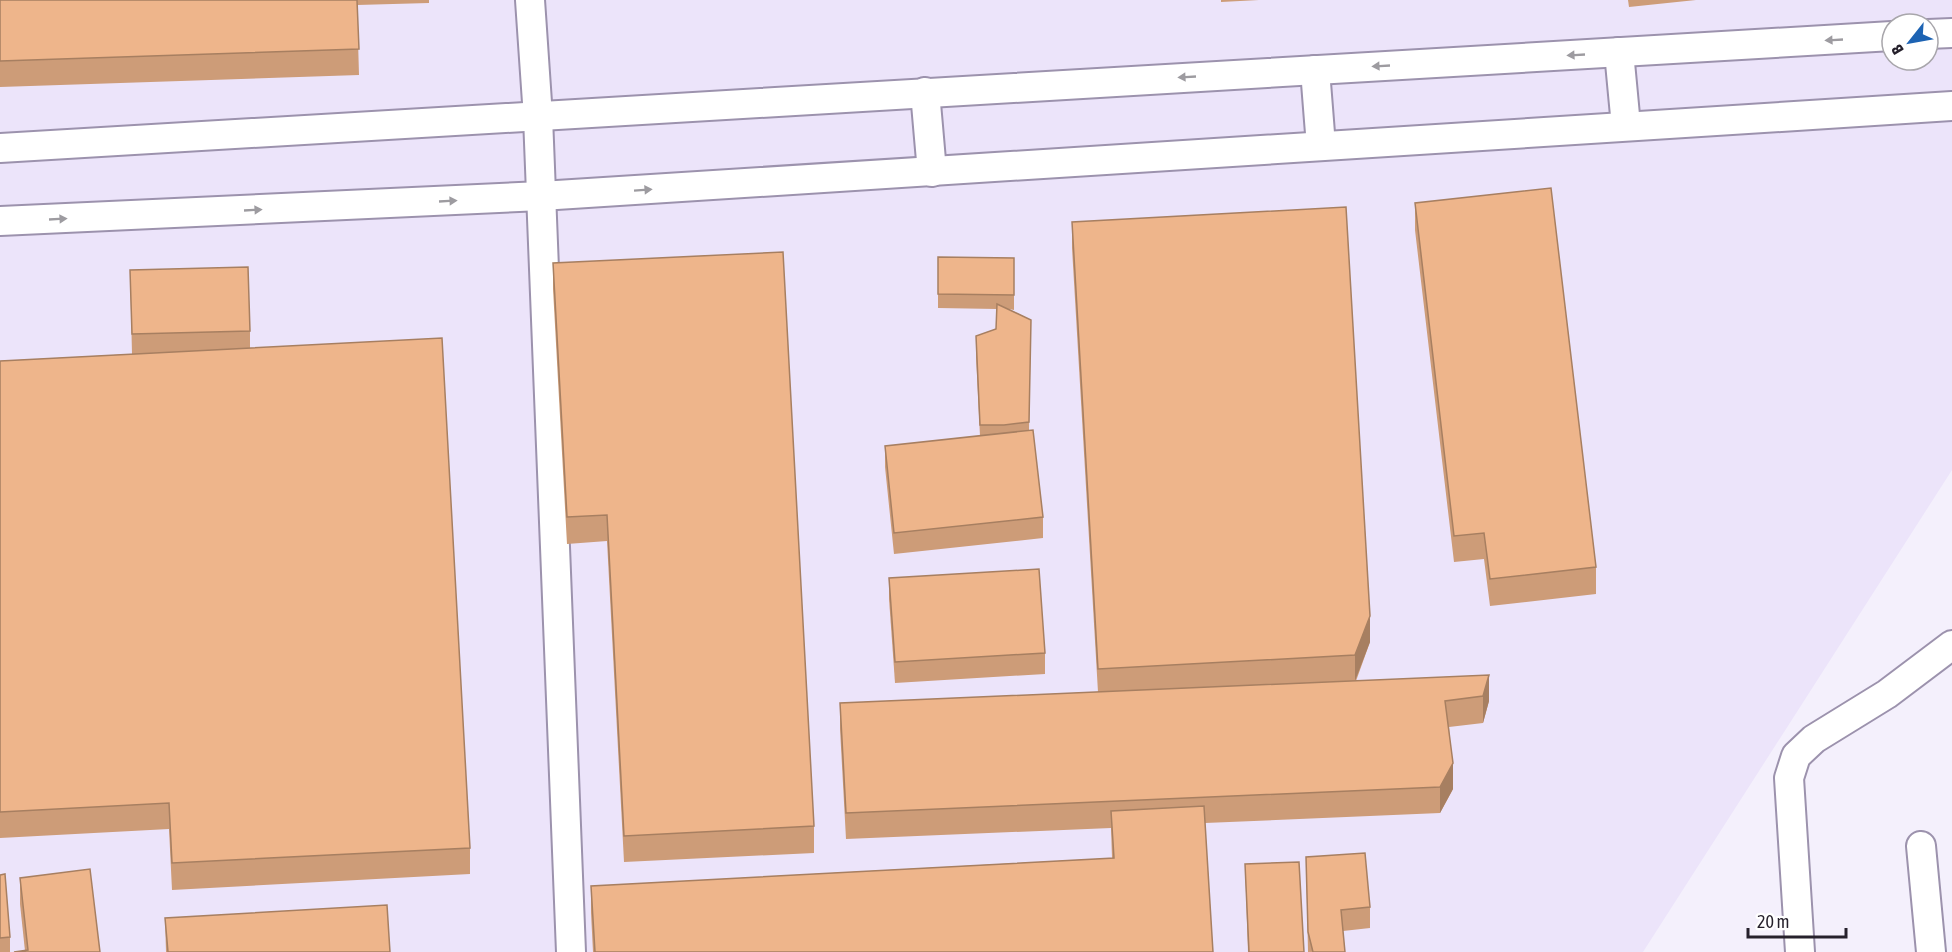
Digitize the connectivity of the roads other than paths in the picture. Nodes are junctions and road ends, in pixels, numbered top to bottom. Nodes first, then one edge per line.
1 (530, 0) edge
2 (1880, 37) edge
3 (1619, 52) junction
4 (1315, 70) junction
5 (925, 92) junction
6 (1952, 106) edge
7 (538, 117) junction
8 (1626, 126) junction
9 (1321, 146) junction
10 (0, 148) edge
11 (932, 171) junction
12 (541, 196) junction
13 (0, 221) edge
14 (1952, 645) edge
15 (1921, 846) dead end
16 (571, 952) edge
17 (1800, 952) edge
18 (1931, 952) edge

1 - 7 street
2 -> 3 street
3 -> 4 street
3 - 8 street
4 -> 5 street
4 - 9 street
5 - 7 street
5 - 11 street
6 - 8 street
7 - 10 street
7 - 12 street
8 - 9 street
9 - 11 street
12 -> 11 street
13 -> 12 street
12 - 16 street
14 - 17 street
15 - 18 street

